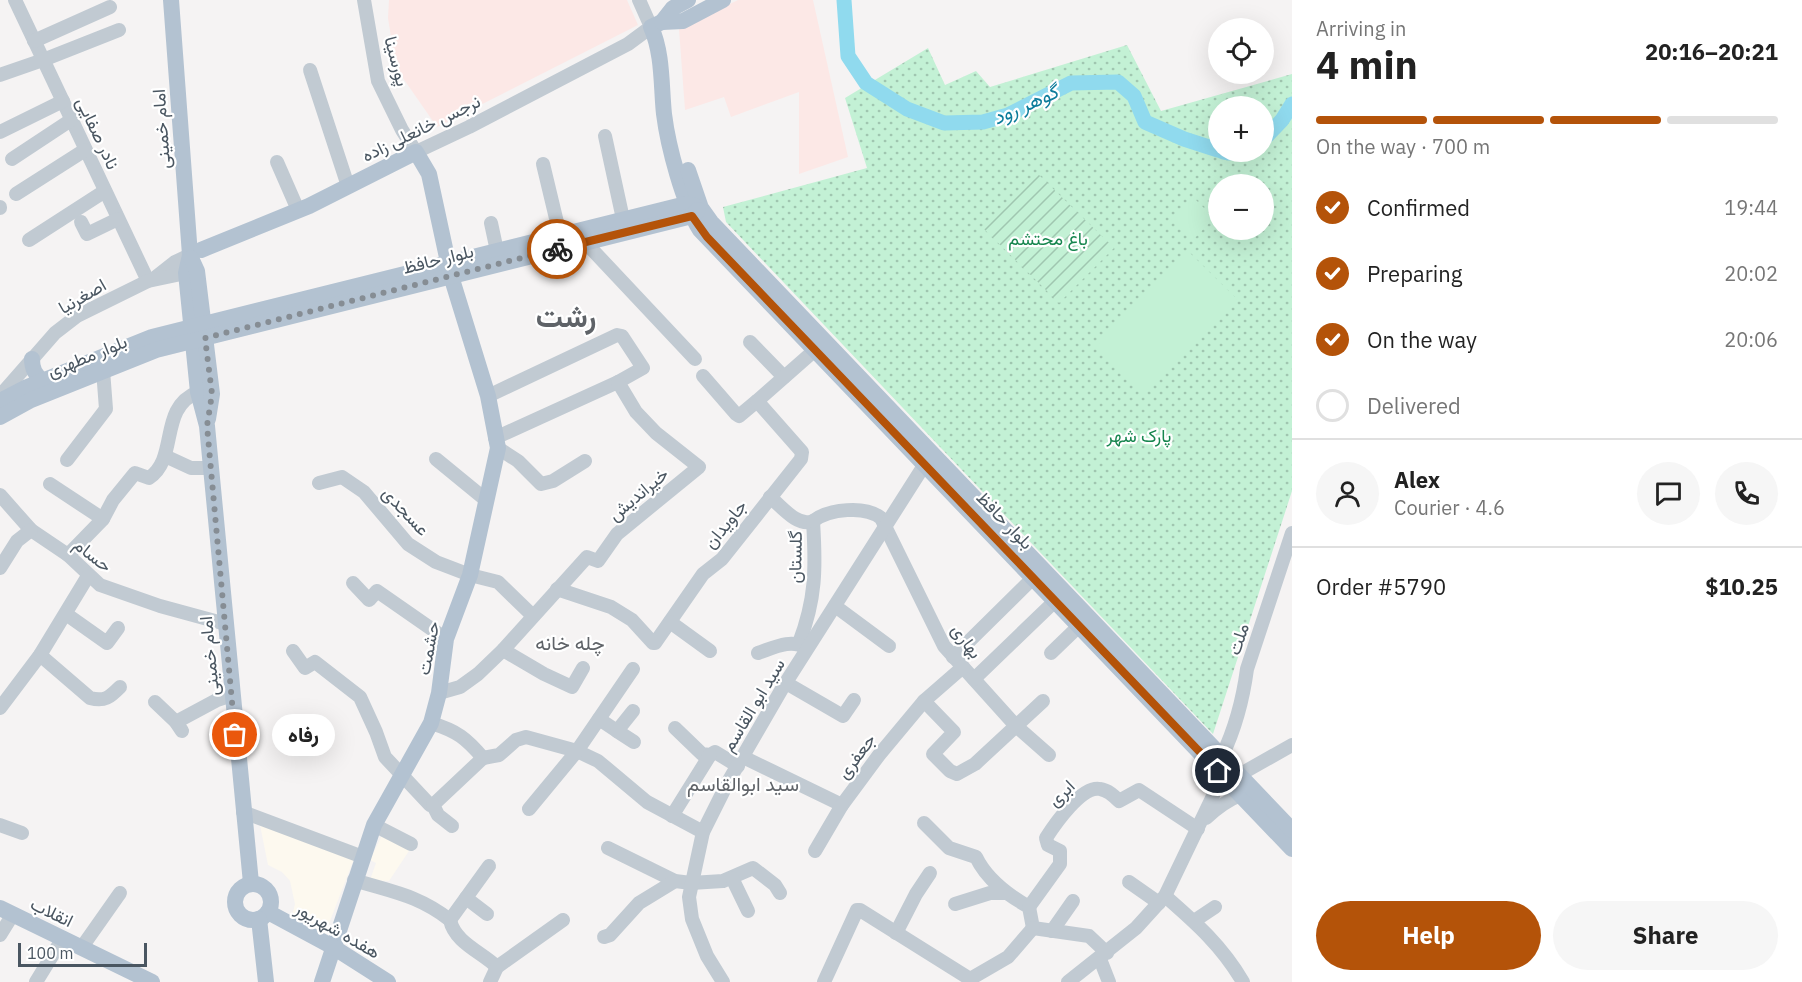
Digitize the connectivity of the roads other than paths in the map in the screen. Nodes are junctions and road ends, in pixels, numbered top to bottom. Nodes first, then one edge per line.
1 (15, 0) edge
2 (171, 0) edge
3 (364, 0) edge
4 (639, 0) edge
5 (648, 0) edge
6 (688, 0) edge
7 (723, 0) edge
8 (110, 7) dead end
9 (657, 25) junction
10 (119, 30) dead end
11 (34, 41) junction
12 (44, 60) junction
13 (310, 70) dead end
14 (0, 75) edge
15 (63, 101) junction
16 (71, 120) junction
17 (0, 132) edge
18 (604, 136) dead end
19 (85, 150) junction
20 (416, 152) junction
21 (12, 159) dead end
22 (277, 162) dead end
23 (543, 164) dead end
24 (348, 186) junction
25 (105, 190) junction
26 (16, 194) dead end
27 (693, 209) junction
28 (298, 210) junction
29 (118, 219) junction
30 (623, 219) junction
31 (81, 222) dead end
32 (491, 223) dead end
33 (560, 235) junction
34 (29, 240) dead end
35 (585, 242) junction
36 (497, 251) junction
37 (195, 252) junction
38 (480, 268) junction
39 (450, 269) junction
40 (186, 273) junction
41 (151, 279) junction
42 (460, 309) junction
43 (198, 332) junction
44 (750, 342) dead end
45 (815, 350) junction
46 (32, 359) junction
47 (695, 359) dead end
48 (100, 364) junction
49 (703, 376) dead end
50 (784, 377) junction
51 (43, 381) junction
52 (618, 382) junction
53 (12, 384) edge
54 (198, 392) junction
55 (0, 396) edge
56 (488, 396) junction
57 (0, 401) edge
58 (757, 401) junction
59 (0, 417) edge
60 (207, 426) junction
61 (496, 443) junction
62 (165, 456) junction
63 (436, 459) dead end
64 (929, 459) junction
65 (67, 460) dead end
66 (585, 461) dead end
67 (211, 468) junction
68 (319, 483) dead end
69 (50, 484) dead end
70 (0, 495) edge
71 (770, 497) junction
72 (486, 500) junction
73 (103, 519) junction
74 (813, 521) junction
75 (885, 527) junction
76 (31, 531) junction
77 (1292, 533) edge
78 (68, 555) junction
79 (0, 568) edge
80 (470, 575) junction
81 (88, 576) junction
82 (1033, 578) junction
83 (353, 583) dead end
84 (557, 589) junction
85 (1055, 601) junction
86 (835, 606) junction
87 (66, 615) junction
88 (532, 615) junction
89 (670, 622) junction
90 (222, 623) junction
91 (1078, 626) junction
92 (118, 628) dead end
93 (1096, 635) junction
94 (447, 639) junction
95 (803, 646) junction
96 (889, 646) dead end
97 (503, 650) junction
98 (293, 651) dead end
99 (710, 651) dead end
100 (758, 653) dead end
101 (1051, 653) dead end
102 (40, 655) junction
103 (953, 657) junction
104 (583, 668) dead end
105 (963, 668) junction
106 (633, 669) dead end
107 (974, 679) junction
108 (786, 683) junction
109 (120, 687) dead end
110 (439, 693) junction
111 (224, 698) junction
112 (854, 700) dead end
113 (924, 701) junction
114 (1043, 701) dead end
115 (155, 702) dead end
116 (0, 708) edge
117 (633, 711) dead end
118 (600, 719) junction
119 (431, 723) junction
120 (1016, 726) junction
121 (675, 728) dead end
122 (617, 731) junction
123 (634, 742) dead end
124 (1292, 745) edge
125 (577, 751) junction
126 (710, 755) junction
127 (1049, 755) dead end
128 (483, 758) junction
129 (740, 762) junction
130 (1220, 764) junction
131 (1239, 775) junction
132 (402, 776) junction
133 (1240, 795) junction
134 (433, 805) junction
135 (842, 805) junction
136 (529, 809) dead end
137 (243, 812) junction
138 (672, 816) junction
139 (924, 823) dead end
140 (0, 825) edge
141 (374, 825) junction
142 (452, 826) dead end
143 (1199, 826) junction
144 (1292, 830) edge
145 (703, 832) junction
146 (22, 833) dead end
147 (411, 844) dead end
148 (608, 848) dead end
149 (1292, 849) edge
150 (815, 851) dead end
151 (363, 857) junction
152 (489, 866) dead end
153 (930, 873) dead end
154 (732, 878) junction
155 (354, 880) junction
156 (675, 881) junction
157 (1129, 882) dead end
158 (691, 883) junction
159 (251, 884) junction
160 (120, 893) dead end
161 (780, 893) dead end
162 (1005, 893) junction
163 (466, 898) junction
164 (1162, 900) junction
165 (1073, 901) dead end
166 (955, 904) dead end
167 (1029, 907) junction
168 (1215, 907) dead end
169 (7, 911) edge
170 (748, 911) dead end
171 (487, 914) dead end
172 (259, 917) junction
173 (450, 920) junction
174 (563, 920) dead end
175 (1194, 921) junction
176 (1033, 928) junction
177 (1052, 931) junction
178 (896, 933) junction
179 (0, 935) edge
180 (604, 937) dead end
181 (63, 938) junction
182 (327, 944) junction
183 (82, 947) junction
184 (1105, 954) junction
185 (497, 967) junction
186 (1236, 980) edge
187 (970, 981) edge
188 (36, 982) edge
189 (152, 982) edge
190 (256, 982) edge
191 (266, 982) edge
192 (322, 982) edge
193 (388, 982) edge
194 (490, 982) edge
195 (723, 982) edge
196 (824, 982) edge
197 (1068, 982) edge
198 (1109, 982) edge

1 - 11 street, نادر صفایی
2 - 37 main road, امام خمینی
3 - 20 street, پورسینا
4 - 9 street
5 - 9 street
6 - 9 main road
7 - 9 main road
8 - 11 street
9 - 20 street, نرجس خانعلی زاده
9 - 27 main road, بلوار حافظ
10 - 12 street
11 - 12 street, نادر صفایی
12 - 14 street
12 - 15 street, نادر صفایی
13 - 24 street
15 - 16 street, نادر صفایی
15 - 17 street
16 - 19 street, نادر صفایی
16 - 21 street
18 - 30 street
19 - 25 street, نادر صفایی
19 - 26 street
20 - 24 main road, نرجس خانعلی زاده
20 - 39 main road, پورسینا
22 - 28 street
23 - 33 street
24 - 28 main road, نرجس خانعلی زاده
25 - 29 street, نادر صفایی
25 - 34 street
27 - 30 main road, بلوار حافظ
27 - 35 main road, بلوار حافظ
27 - 45 main road, بلوار حافظ
27 - 64 main road, بلوار حافظ
28 - 37 main road, نرجس خانعلی زاده
29 - 31 street
29 - 41 street, نادر صفایی
30 - 33 main road, بلوار حافظ
32 - 36 street
33 - 36 main road, بلوار حافظ
35 - 38 main road, بلوار حافظ
35 - 47 street
36 - 39 main road, بلوار حافظ
37 - 40 main road, امام خمینی
37 - 41 street, اصغرنیا
37 - 43 main road, امام خمینی
38 - 39 main road, بلوار حافظ
38 - 42 main road
39 - 42 main road, حشمت
39 - 43 main road, بلوار حافظ
40 - 41 street, اصغرنیا
40 - 43 main road, امام خمینی
41 - 46 street, اصغرنیا
42 - 56 main road, حشمت
43 - 48 main road, بلوار مطهری
43 - 54 main road, امام خمینی
43 - 60 main road, امام خمینی
44 - 50 street
45 - 50 street
45 - 64 main road, بلوار حافظ
46 - 51 main road
46 - 53 street, اصغرنیا
48 - 51 main road, بلوار مطهری
48 - 59 main road, بلوار مطهری
48 - 65 street
49 - 58 street
50 - 58 street
51 - 53 main road, بلوار مطهری
52 - 56 street
52 - 61 street
52 - 84 street, خیراندیش
53 - 55 street, اصغرنیا
53 - 57 main road, بلوار مطهری
54 - 60 main road, امام خمینی
54 - 62 street
56 - 61 main road, حشمت
58 - 71 street, جاویدان
60 - 67 main road, امام خمینی
61 - 66 street
61 - 72 main road, حشمت
62 - 67 street
62 - 73 street
63 - 72 street
64 - 75 street, سید ابو القاسم
64 - 82 main road, بلوار حافظ
64 - 93 main road, بلوار حافظ
67 - 90 main road, امام خمینی
68 - 80 street, عسجدی
69 - 73 street
70 - 76 street, حسام
71 - 74 street, گلستان
71 - 89 street, جاویدان
72 - 80 main road, حشمت
73 - 78 street
74 - 75 street
74 - 95 street, گلستان
75 - 86 street, سید ابو القاسم
75 - 103 street, بهاری
76 - 78 street, حسام
76 - 79 street
77 - 130 street, ملت
78 - 81 street, حسام
80 - 88 street, عسجدی
80 - 94 main road, حشمت
81 - 87 street
81 - 90 street, حسام
82 - 85 main road, بلوار حافظ
82 - 103 street
83 - 94 street
84 - 88 street, خیراندیش
84 - 89 street, جاویدان
85 - 91 main road, بلوار حافظ
85 - 107 street
86 - 95 street, سید ابو القاسم
86 - 96 street
87 - 92 street
87 - 102 street
88 - 97 street, خیراندیش
89 - 99 street
90 - 111 main road, امام خمینی
91 - 93 main road, بلوار حافظ
91 - 101 street
93 - 130 main road, بلوار حافظ
94 - 110 main road, حشمت
95 - 100 street
95 - 108 street, سید ابو القاسم
97 - 104 street
97 - 110 street, خیراندیش
98 - 132 street
102 - 109 street
102 - 116 street
103 - 105 street, بهاری
105 - 107 street, بهاری
105 - 113 street, جعفری
106 - 118 street
107 - 120 street, بهاری
108 - 112 street
108 - 129 street, سید ابو القاسم
110 - 119 main road, حشمت
111 - 115 street
111 - 137 main road, امام خمینی
113 - 120 street
113 - 135 street, جعفری
114 - 120 street
117 - 122 street
118 - 122 street
118 - 125 street
119 - 128 street
119 - 132 main road, حشمت
120 - 127 street, بهاری
121 - 126 street
122 - 123 street
124 - 131 street
125 - 128 street
125 - 136 street
125 - 138 street
126 - 129 street, جعفری
126 - 138 street
128 - 134 street
129 - 135 street, جعفری
129 - 145 street, سید ابو القاسم
130 - 131 main road, بلوار حافظ
130 - 133 main road, بلوار حافظ
130 - 143 street, ملت
131 - 144 main road, بلوار حافظ
132 - 134 street
132 - 141 main road, حشمت
133 - 143 street
133 - 149 main road, بلوار حافظ
134 - 142 street
135 - 150 street
137 - 151 street
137 - 159 main road, امام خمینی
138 - 145 street
139 - 162 street
140 - 146 street
141 - 147 street
141 - 151 main road, حشمت
143 - 164 street, ملت
143 - 167 street, ابری
145 - 158 street, سید ابو القاسم
148 - 156 street
151 - 155 main road, حشمت
152 - 163 street
153 - 178 street
154 - 158 street
154 - 161 street
154 - 170 street
155 - 173 street
155 - 182 main road, حشمت
156 - 158 street
156 - 180 street
157 - 164 street
158 - 195 street, سید ابو القاسم
159 - 172 main road
159 - 172 main road
160 - 183 street
162 - 166 street
162 - 167 street
163 - 171 street
163 - 173 street
164 - 175 street
164 - 184 street, ملت
165 - 177 street
167 - 176 street
168 - 175 street
169 - 179 street
169 - 181 main road, انقلاب
172 - 182 main road, هفده شهریور
172 - 190 main road
172 - 191 main road
173 - 185 street
174 - 185 street
175 - 186 street
176 - 177 street
176 - 187 street
177 - 184 street
178 - 187 street
178 - 196 street
181 - 183 main road, انقلاب
181 - 188 street
182 - 192 main road, حشمت
182 - 193 main road, هفده شهریور
183 - 189 main road, انقلاب
184 - 197 street, ملت
184 - 198 street
185 - 194 street

